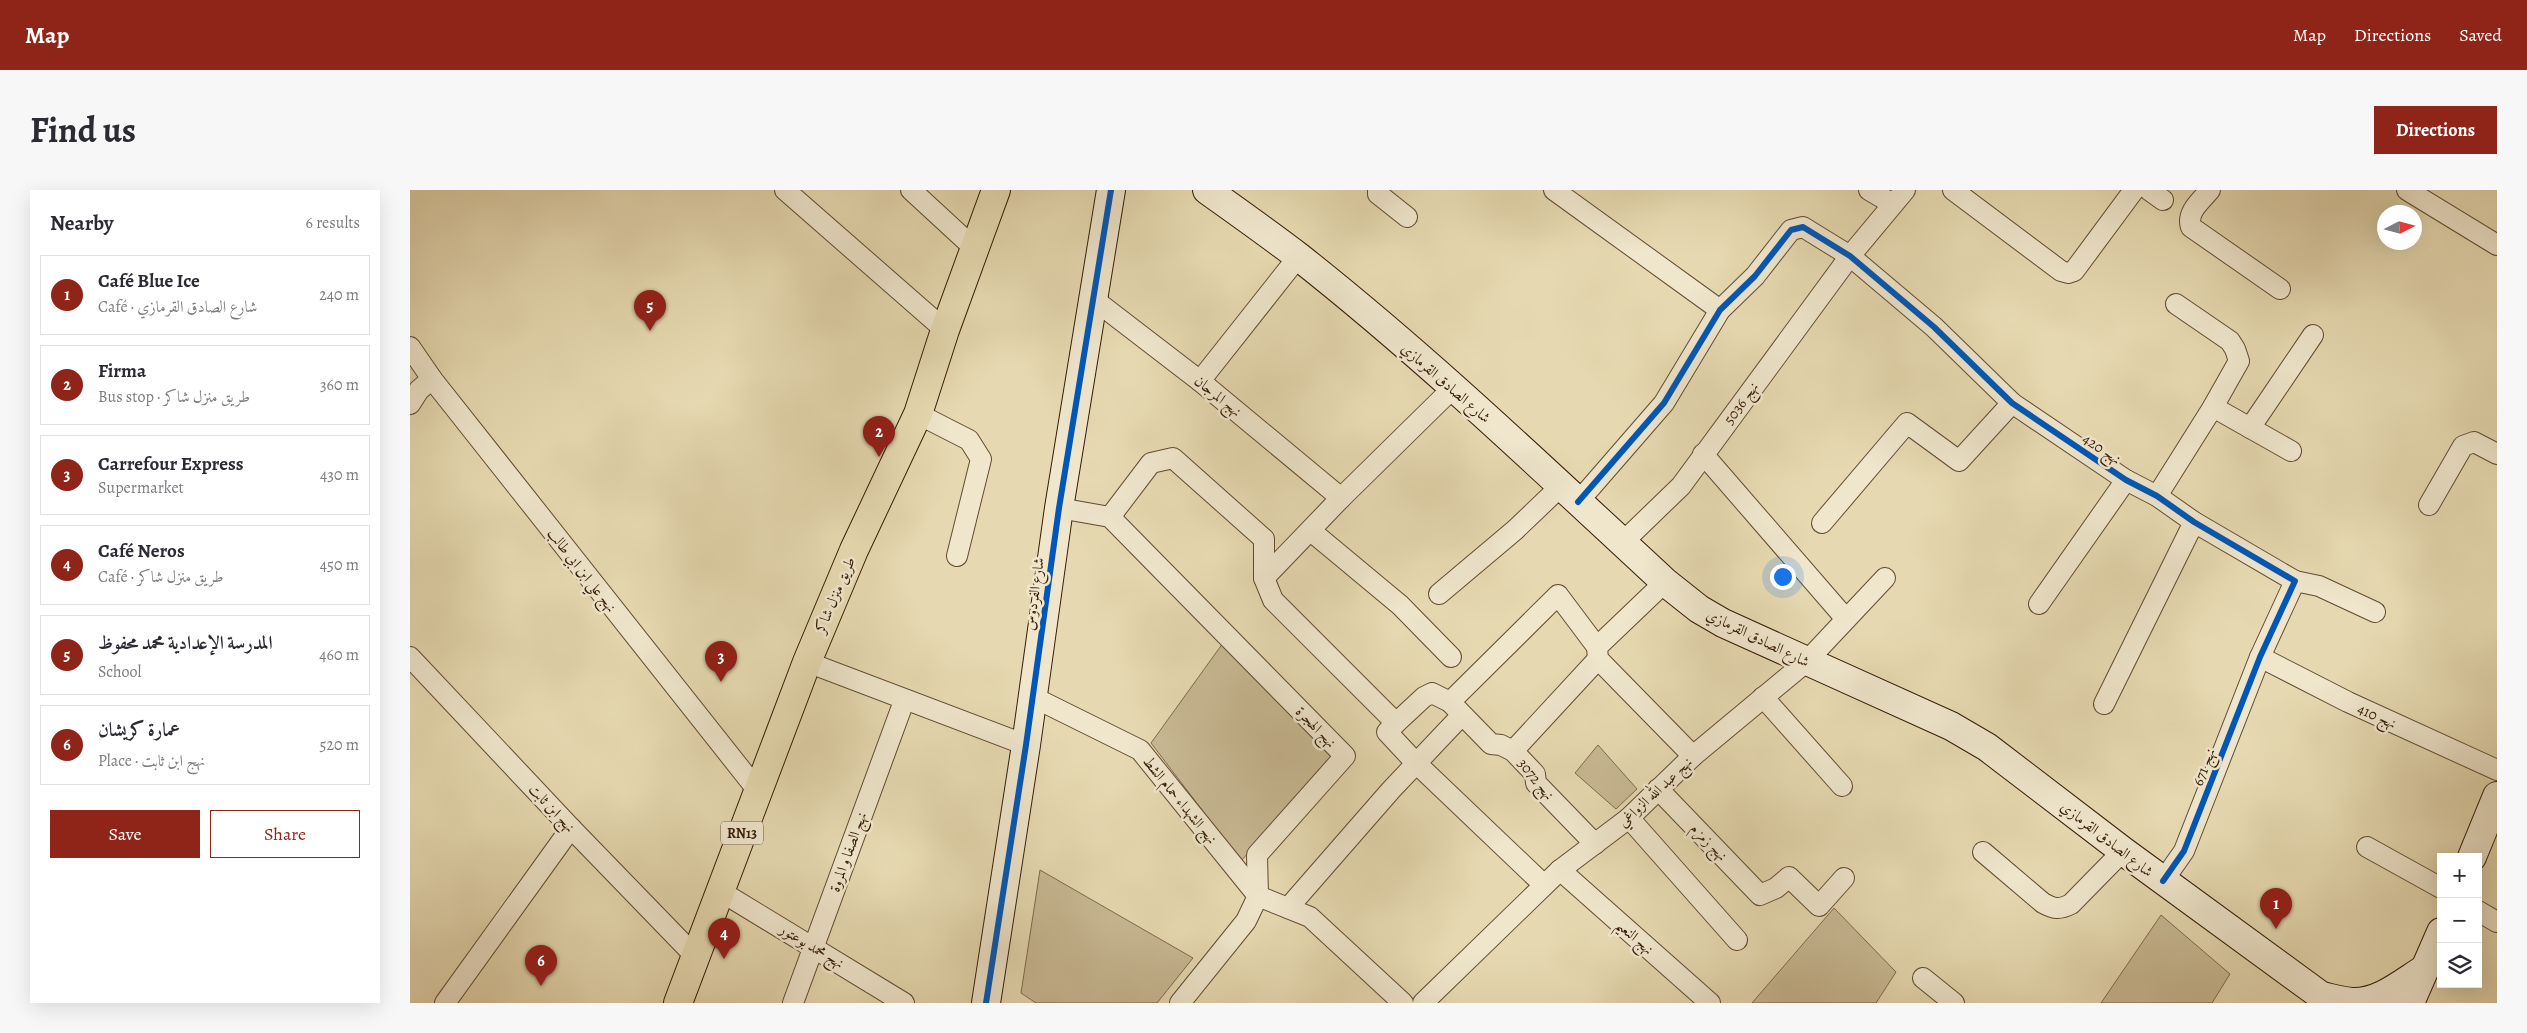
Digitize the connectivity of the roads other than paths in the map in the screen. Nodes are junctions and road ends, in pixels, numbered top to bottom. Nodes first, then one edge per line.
1 (785, 190) edge
2 (911, 190) edge
3 (996, 190) edge
4 (1111, 190) edge
5 (1127, 190) edge
6 (1207, 190) edge
7 (1378, 190) edge
8 (1554, 190) edge
9 (1869, 190) edge
10 (1953, 190) edge
11 (2134, 190) edge
12 (2210, 190) edge
13 (2407, 190) edge
14 (1899, 197) edge
15 (1407, 216) dead end
16 (1105, 230) junction
17 (2497, 245) edge
18 (974, 248) junction
19 (1850, 256) junction
20 (1298, 257) junction
21 (2280, 289) dead end
22 (1092, 298) junction
23 (2176, 304) dead end
24 (1720, 310) junction
25 (945, 330) junction
26 (2313, 335) dead end
27 (410, 347) edge
28 (432, 379) junction
29 (1200, 381) junction
30 (1453, 388) junction
31 (2012, 403) junction
32 (410, 404) edge
33 (2213, 408) junction
34 (918, 414) junction
35 (2250, 428) junction
36 (2290, 451) dead end
37 (1704, 454) junction
38 (2497, 454) edge
39 (2126, 480) junction
40 (1569, 494) junction
41 (2157, 496) junction
42 (1341, 498) junction
43 (2428, 505) dead end
44 (1059, 508) junction
45 (1110, 517) junction
46 (2194, 522) junction
47 (1822, 523) dead end
48 (1311, 531) junction
49 (1622, 542) junction
50 (957, 556) dead end
51 (1264, 578) junction
52 (1885, 578) dead end
53 (2295, 581) junction
54 (1665, 582) junction
55 (1439, 594) dead end
56 (2039, 604) dead end
57 (2375, 612) dead end
58 (1846, 619) junction
59 (1598, 653) junction
60 (410, 657) edge
61 (1451, 657) dead end
62 (2260, 657) junction
63 (807, 662) junction
64 (1806, 662) junction
65 (1033, 698) junction
66 (1763, 698) junction
67 (904, 701) junction
68 (2104, 704) dead end
69 (1456, 709) junction
70 (1396, 723) junction
71 (1026, 745) junction
72 (1513, 751) junction
73 (1693, 756) junction
74 (1416, 763) junction
75 (2497, 770) edge
76 (1842, 786) dead end
77 (1658, 789) junction
78 (758, 791) junction
79 (2496, 799) edge
80 (1630, 818) junction
81 (571, 828) junction
82 (1595, 844) junction
83 (2367, 847) dead end
84 (2123, 851) junction
85 (1983, 852) dead end
86 (2474, 853) edge
87 (1560, 870) junction
88 (1844, 878) dead end
89 (2163, 882) junction
90 (1544, 885) junction
91 (2437, 886) edge
92 (720, 891) junction
93 (1258, 896) junction
94 (1288, 908) junction
95 (2482, 913) edge
96 (2497, 922) edge
97 (1738, 940) dead end
98 (2437, 942) edge
99 (813, 946) junction
100 (695, 956) junction
101 (2426, 968) junction
102 (1923, 978) dead end
103 (1434, 999) edge
104 (2326, 1000) edge
105 (445, 1003) edge
106 (678, 1003) edge
107 (793, 1003) edge
108 (904, 1003) edge
109 (986, 1003) edge
110 (1180, 1003) edge
111 (1403, 1003) edge
112 (1710, 1003) edge
113 (1954, 1003) edge
114 (2410, 1003) edge

1 - 25 street
2 - 18 street
3 - 18 main road, طريق منزل شاكر / RN13
4 - 16 main road, شارع الفردوس
5 - 16 main road
6 - 20 main road, شارع الصادق القرمازي
7 - 15 street
8 - 24 street
9 - 14 street
10 - 11 street
12 - 21 street
13 - 17 street
14 - 19 street, نهج 5036
16 - 22 main road, شارع الفردوس
18 - 25 main road, طريق منزل شاكر / RN13
19 - 24 street, نهج 420
19 - 31 street, نهج 420
19 - 37 street, نهج 5036
20 - 29 street
20 - 30 main road, شارع الصادق القرمازي
22 - 29 street, نهج المرجان
22 - 44 main road, شارع الفردوس
23 - 33 street
24 - 40 street
25 - 34 main road, طريق منزل شاكر / RN13
26 - 35 street
27 - 28 street, نهج علي ابن ابي طالب
28 - 32 street
28 - 78 street, نهج علي ابن ابي طالب
29 - 42 street, نهج المرجان
30 - 40 main road, شارع الصادق القرمازي
30 - 42 street
31 - 39 street, نهج 420
31 - 47 street
33 - 35 street
33 - 41 street
34 - 50 street
34 - 63 main road, طريق منزل شاكر / RN13
35 - 36 street
37 - 49 street, نهج 5036
37 - 58 street
38 - 43 street
39 - 41 street, نهج 420
39 - 56 street
40 - 49 main road, شارع الصادق القرمازي
40 - 55 street
41 - 46 street, نهج 420
42 - 48 street
44 - 45 street
44 - 65 main road, شارع الفردوس
45 - 51 street
45 - 93 street, نهج الهجرة
46 - 53 street, نهج 420
46 - 68 street
48 - 51 street
48 - 61 street
49 - 54 main road, شارع الصادق القرمازي
51 - 70 street
52 - 58 street, نهج عبد الله الزواغي
53 - 57 street, نهج 420
53 - 62 street
54 - 59 street
54 - 64 main road, شارع الصادق القرمازي
58 - 64 street, نهج عبد الله الزواغي
59 - 69 street
59 - 72 street
59 - 73 street
60 - 81 street, نهج ابن ثابت
62 - 75 street, نهج 410
62 - 89 street, نهج 671
63 - 67 street
63 - 78 main road, طريق منزل شاكر / RN13
64 - 66 street, نهج عبد الله الزواغي
64 - 84 main road, شارع الصادق القرمازي
65 - 71 main road, شارع الفردوس
65 - 93 street, نهج الشهداء حمام الشط
66 - 73 street, نهج عبد الله الزواغي
66 - 76 street
67 - 71 street
67 - 99 street, نهج الصفا و المروة
69 - 70 street
69 - 72 street, نهج 3072
69 - 74 street
70 - 74 street
71 - 109 main road, شارع الفردوس
72 - 82 street, نهج 3072
73 - 77 street, نهج عبد الله الزواغي
74 - 90 street
74 - 94 street
77 - 80 street, نهج عبد الله الزواغي
77 - 88 street, نهج زمزم
78 - 92 main road, طريق منزل شاكر / RN13
79 - 86 main road
80 - 82 street, نهج عبد الله الزواغي
80 - 97 street
81 - 100 street, نهج ابن ثابت
81 - 105 street
82 - 87 street, نهج عبد الله الزواغي
83 - 91 street
84 - 85 street
84 - 89 main road, شارع الصادق القرمازي
87 - 90 street, نهج عبد الله الزواغي
87 - 112 street, نهج النعيم
89 - 104 main road, شارع الصادق القرمازي
90 - 103 street, نهج عبد الله الزواغي
92 - 99 street, نهج محمد بوعتور
92 - 100 main road, طريق منزل شاكر / RN13
93 - 94 street
93 - 110 street, نهج الهجرة
94 - 111 street
95 - 96 street
98 - 101 main road
99 - 107 street, نهج الصفا و المروة
99 - 108 street, نهج محمد بوعتور
100 - 106 main road, طريق منزل شاكر / RN13
101 - 104 main road
101 - 114 main road
102 - 113 street

